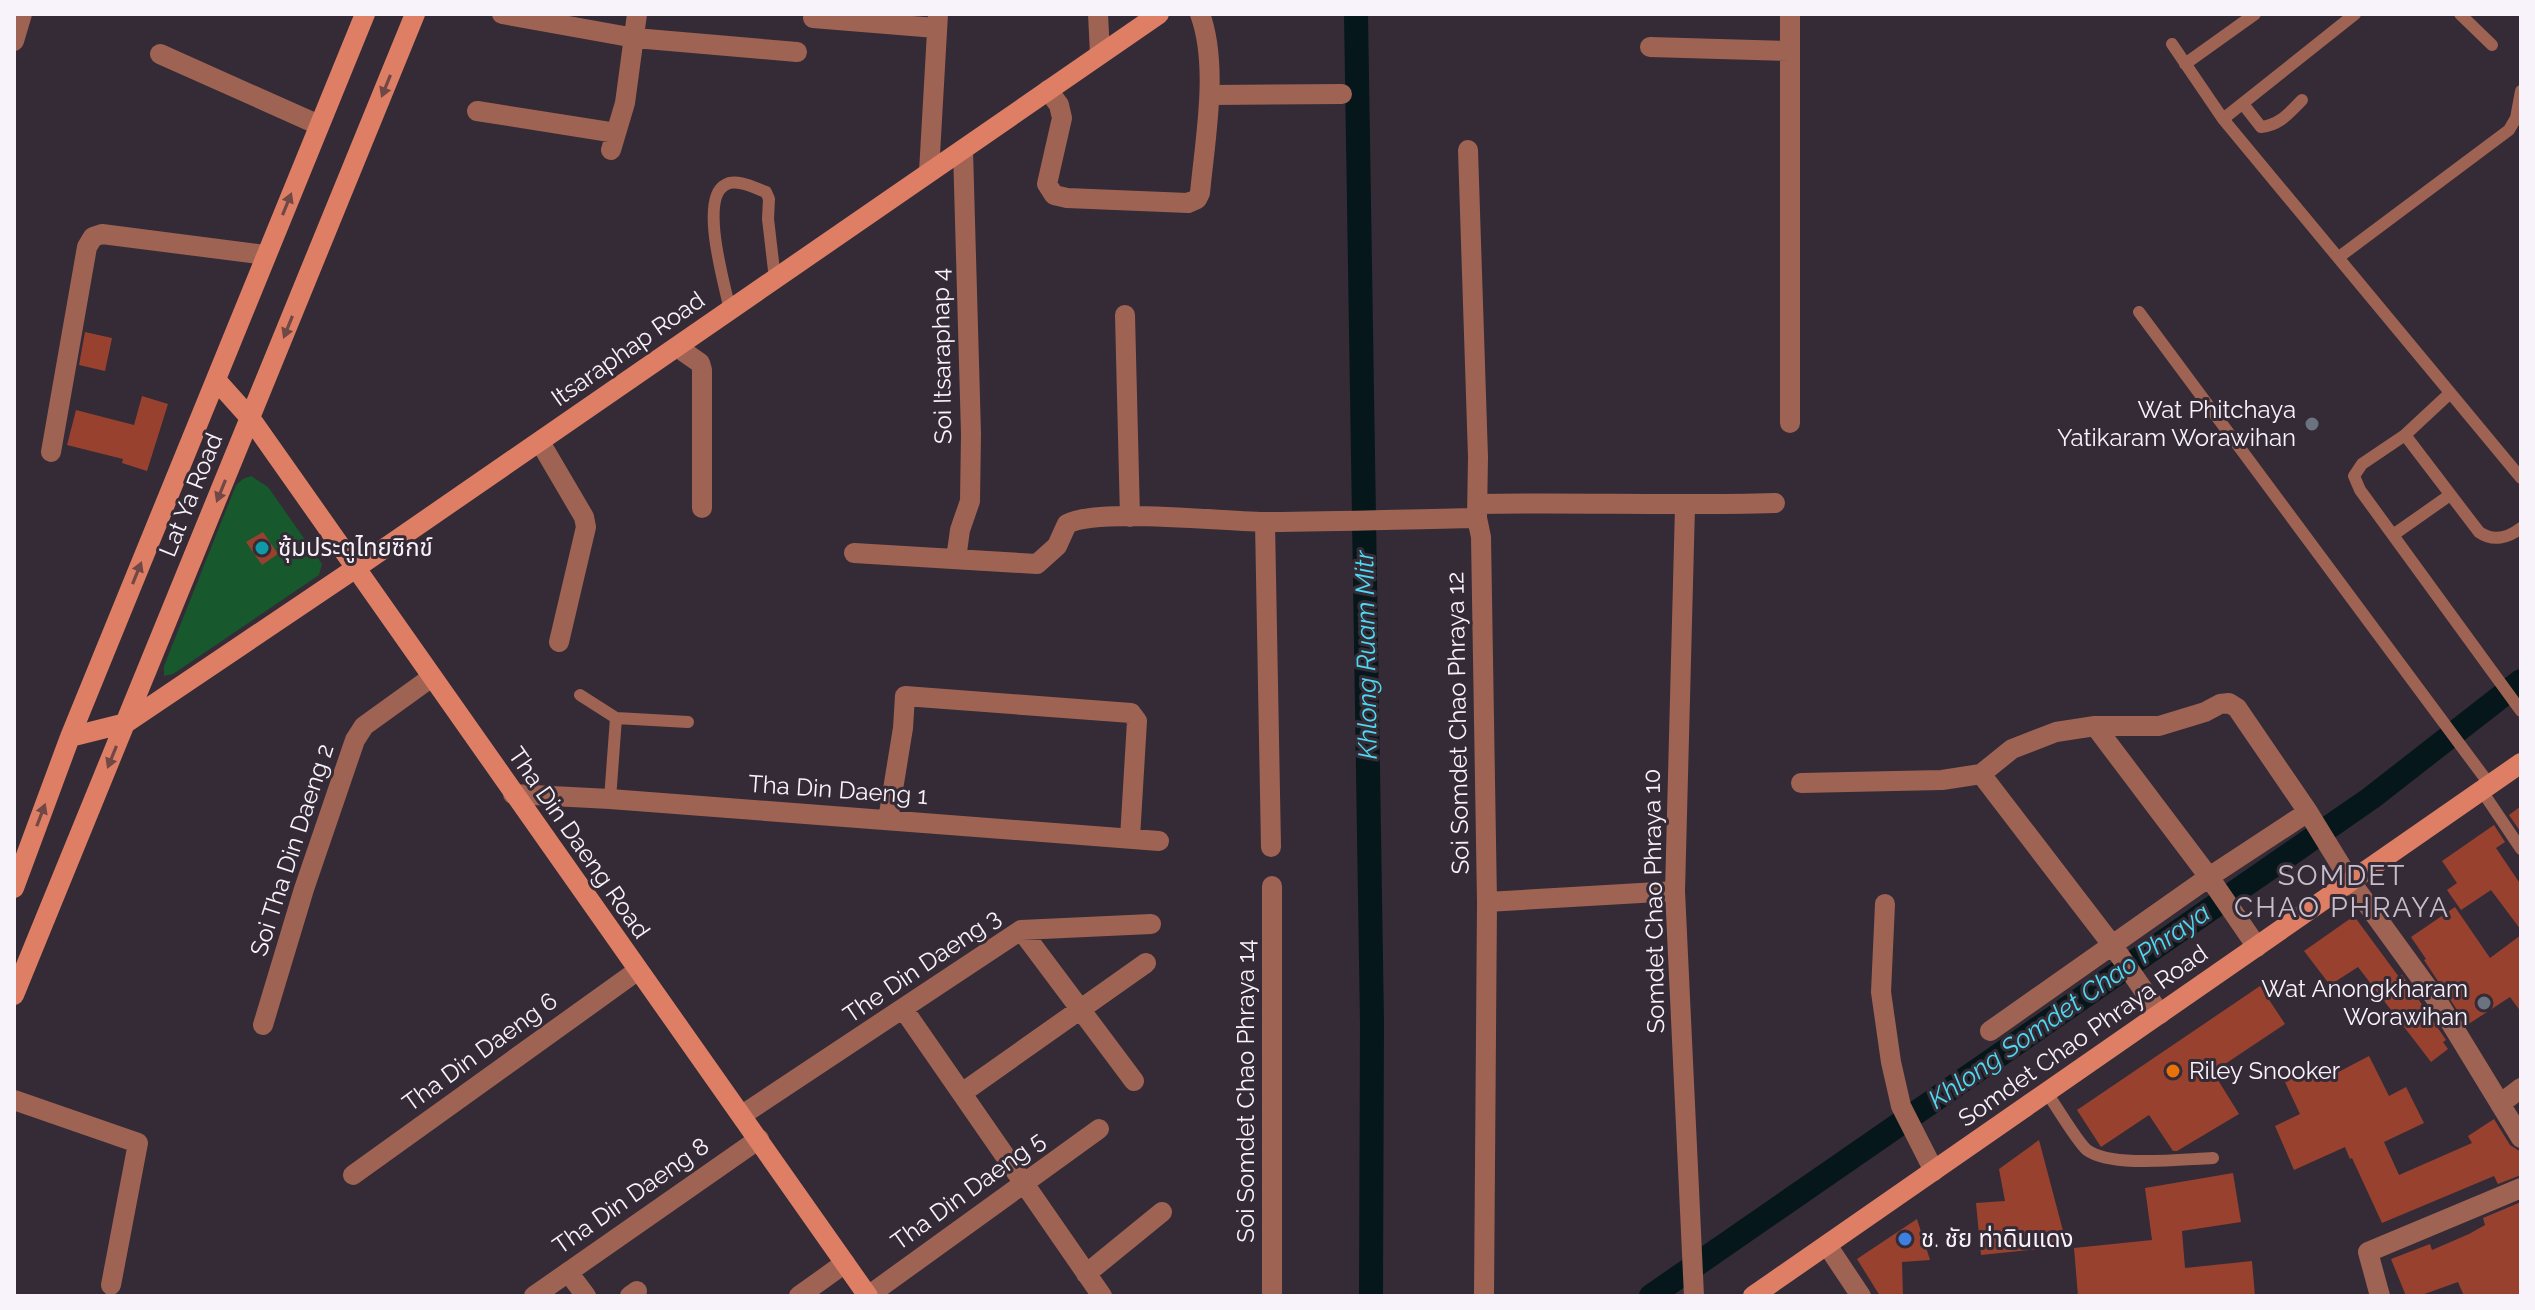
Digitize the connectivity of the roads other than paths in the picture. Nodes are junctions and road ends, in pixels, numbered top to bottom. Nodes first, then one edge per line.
1 (22, 14) edge
2 (365, 14) edge
3 (415, 14) edge
4 (502, 14) edge
5 (637, 14) edge
6 (1098, 14) edge
7 (1159, 14) edge
8 (1200, 14) edge
9 (1790, 14) edge
10 (2255, 14) edge
11 (2355, 14) edge
12 (2460, 14) edge
13 (813, 18) dead end
14 (937, 21) edge
15 (635, 38) junction
16 (14, 41) edge
17 (2172, 44) dead end
18 (2492, 45) dead end
19 (1650, 47) dead end
20 (1790, 51) junction
21 (797, 52) dead end
22 (160, 54) dead end
23 (1100, 54) junction
24 (2185, 64) junction
25 (1048, 90) junction
26 (2521, 91) edge
27 (1342, 94) dead end
28 (1210, 95) junction
29 (2302, 100) dead end
30 (2243, 104) junction
31 (477, 111) dead end
32 (2223, 119) junction
33 (319, 125) junction
34 (963, 150) junction
35 (1468, 150) dead end
36 (929, 172) junction
37 (266, 255) junction
38 (2339, 257) junction
39 (775, 279) junction
40 (730, 310) junction
41 (2139, 312) dead end
42 (1125, 315) dead end
43 (677, 347) junction
44 (216, 380) junction
45 (2449, 394) junction
46 (251, 419) junction
47 (1790, 423) dead end
48 (2405, 435) junction
49 (540, 442) junction
50 (51, 452) dead end
51 (2521, 478) edge
52 (2450, 495) junction
53 (1775, 503) dead end
54 (1685, 506) junction
55 (702, 508) dead end
56 (1477, 511) junction
57 (1130, 517) junction
58 (1265, 522) junction
59 (2521, 528) edge
60 (2393, 535) junction
61 (854, 553) dead end
62 (956, 559) junction
63 (356, 568) junction
64 (559, 642) dead end
65 (432, 677) junction
66 (580, 695) dead end
67 (2519, 708) edge
68 (616, 718) junction
69 (688, 722) dead end
70 (126, 723) junction
71 (2095, 726) junction
72 (70, 737) junction
73 (2521, 763) edge
74 (1981, 774) junction
75 (1801, 783) dead end
76 (2486, 788) junction
77 (513, 794) junction
78 (610, 799) junction
79 (2311, 817) junction
80 (888, 820) junction
81 (1130, 838) junction
82 (1159, 841) dead end
83 (1271, 847) dead end
84 (2521, 849) edge
85 (2351, 882) junction
86 (2213, 884) junction
87 (1272, 886) dead end
88 (14, 888) edge
89 (1675, 891) junction
90 (1487, 902) junction
91 (1885, 904) dead end
92 (1151, 924) dead end
93 (1021, 930) junction
94 (2257, 947) junction
95 (2116, 951) junction
96 (1146, 963) dead end
97 (637, 971) junction
98 (14, 995) edge
99 (904, 1010) junction
100 (1081, 1011) junction
101 (2160, 1014) junction
102 (263, 1025) dead end
103 (1990, 1031) dead end
104 (1134, 1081) dead end
105 (2521, 1088) edge
106 (962, 1093) junction
107 (2047, 1093) junction
108 (14, 1100) edge
109 (2500, 1104) junction
110 (742, 1115) junction
111 (1099, 1129) dead end
112 (2521, 1138) edge
113 (759, 1139) junction
114 (2213, 1158) dead end
115 (1934, 1171) junction
116 (353, 1175) dead end
117 (1024, 1183) junction
118 (2521, 1188) edge
119 (1162, 1212) dead end
120 (1827, 1245) junction
121 (845, 1263) junction
122 (568, 1272) junction
123 (1086, 1274) junction
124 (111, 1285) dead end
125 (534, 1296) edge
126 (586, 1296) edge
127 (799, 1296) edge
128 (868, 1296) edge
129 (1102, 1296) edge
130 (1272, 1296) edge
131 (1484, 1296) edge
132 (1694, 1296) edge
133 (1753, 1296) edge
134 (1861, 1296) edge
135 (2380, 1296) edge

1 - 16 street
2 - 33 main road, Lat Ya Road
3 -> 46 main road, Lat Ya Road
4 - 15 street
5 - 15 street
6 - 23 street
7 - 23 main road, Itsaraphap Road
8 - 28 street
9 - 20 street
10 - 24 lane
11 - 30 lane
12 - 18 lane
13 - 14 street
14 - 36 street
15 - 21 street
15 - 31 street
17 - 24 lane
19 - 20 street
20 - 47 street
22 - 33 street
23 - 25 main road, Itsaraphap Road
24 - 32 lane
25 - 28 street
25 - 34 main road, Itsaraphap Road
26 - 38 lane
27 - 28 street
29 - 30 lane
30 - 32 lane
32 - 38 lane
37 -> 33 main road, Lat Ya Road
34 - 36 main road, Itsaraphap Road
34 - 62 street, Soi Itsaraphap 4
35 - 56 street, Soi Somdet Chao Phraya 12
36 - 39 main road, Itsaraphap Road
37 - 44 main road, Lat Ya Road
37 - 50 street
38 - 45 lane
39 - 40 main road, Itsaraphap Road
39 - 40 lane
40 - 43 main road, Itsaraphap Road
41 - 76 lane
42 - 57 street
43 - 49 main road, Itsaraphap Road
43 - 55 street
44 - 46 main road, Tha Din Daeng Road
72 -> 44 main road, Lat Ya Road
45 - 48 lane
45 - 51 lane
46 - 63 main road, Tha Din Daeng Road
46 -> 70 main road, Lat Ya Road
48 - 52 lane
48 - 60 lane
49 - 63 main road, Itsaraphap Road
49 - 64 street
52 - 59 lane
52 - 60 lane
53 - 54 street
54 - 56 street
54 - 89 street, Somdet Chao Phraya 10
56 - 58 street
56 - 90 street, Soi Somdet Chao Phraya 12
57 - 58 street
57 - 62 street
58 - 83 street
60 - 67 lane
61 - 62 street
63 - 65 main road, Tha Din Daeng Road
63 - 70 main road, Itsaraphap Road
65 - 77 main road, Tha Din Daeng Road
65 - 102 street, Soi Tha Din Daeng 2
66 - 68 lane
68 - 69 lane
68 - 78 lane
70 - 72 main road
70 -> 98 main road, Lat Ya Road
71 - 74 street
71 - 79 street
71 - 86 street
88 -> 72 main road, Lat Ya Road
73 - 76 main road, Somdet Chao Phraya Road
74 - 75 street
74 - 95 street
76 - 84 lane
76 - 85 main road, Somdet Chao Phraya Road
77 - 78 street, Tha Din Daeng 1
77 - 97 main road, Tha Din Daeng Road
78 - 80 street, Tha Din Daeng 1
79 - 85 street
79 - 86 street
80 - 81 street, Tha Din Daeng 1
80 - 81 street
81 - 82 street, Tha Din Daeng 1
85 - 94 main road, Somdet Chao Phraya Road
85 - 109 street
86 - 94 street
86 - 95 street
87 - 130 street, Soi Somdet Chao Phraya 14
89 - 90 street
89 - 132 street, Somdet Chao Phraya 10
90 - 131 street, Soi Somdet Chao Phraya 12
91 - 115 street
92 - 93 street, The Din Daeng 3
93 - 99 street, The Din Daeng 3
93 - 100 street
94 - 101 main road, Somdet Chao Phraya Road
95 - 101 street
95 - 103 street
96 - 100 street
97 - 110 main road, Tha Din Daeng Road
97 - 116 street, Tha Din Daeng 6
99 - 106 street
99 - 110 street, The Din Daeng 3
100 - 104 street
100 - 106 street
101 - 107 main road, Somdet Chao Phraya Road
105 - 109 street
106 - 117 street
107 - 114 lane
107 - 115 main road, Somdet Chao Phraya Road
108 - 124 street
109 - 112 street
110 - 113 main road, Tha Din Daeng Road
111 - 117 street, Tha Din Daeng 5
113 - 121 main road, Tha Din Daeng Road
113 - 122 street, Tha Din Daeng 8
115 - 120 main road, Somdet Chao Phraya Road
117 - 123 street
117 - 128 street, Tha Din Daeng 5
118 - 135 street
119 - 123 street
120 - 133 main road, Somdet Chao Phraya Road
120 - 134 street
121 - 127 street
121 - 128 main road, Tha Din Daeng Road
122 - 125 street, Tha Din Daeng 8
122 - 126 street
123 - 129 street

